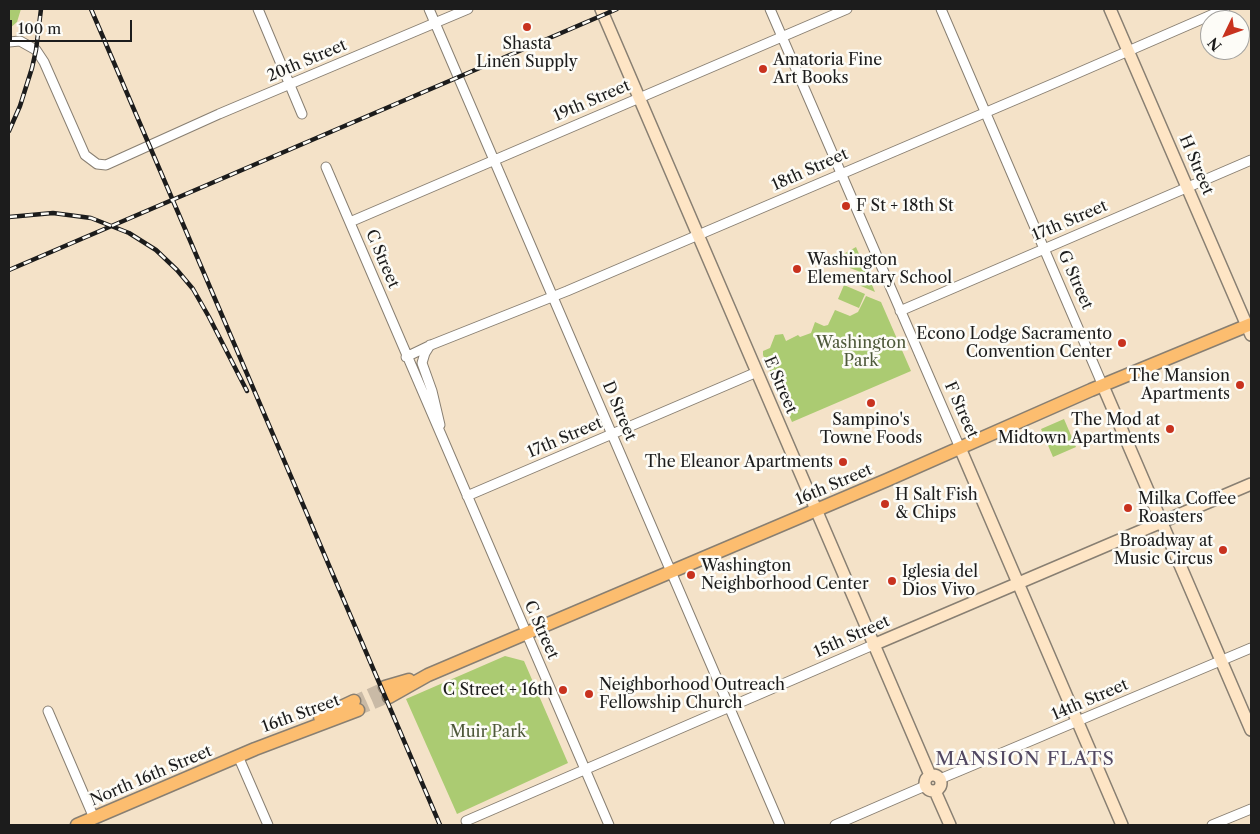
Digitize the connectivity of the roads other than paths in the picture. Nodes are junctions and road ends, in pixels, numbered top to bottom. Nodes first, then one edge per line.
1 (258, 9) edge
2 (429, 9) edge
3 (468, 9) edge
4 (601, 9) edge
5 (770, 9) edge
6 (847, 9) edge
7 (941, 9) edge
8 (1110, 9) edge
9 (1225, 9) edge
10 (435, 23) junction
11 (782, 37) junction
12 (9, 42) edge
13 (1128, 50) junction
14 (290, 84) junction
15 (639, 98) junction
16 (985, 113) junction
17 (302, 114) dead end
18 (494, 160) junction
19 (1251, 160) edge
20 (326, 167) dead end
21 (841, 173) junction
22 (1188, 187) junction
23 (350, 222) junction
24 (698, 235) junction
25 (1044, 249) junction
26 (552, 296) junction
27 (900, 311) junction
28 (1250, 328) edge
29 (431, 345) junction
30 (406, 357) junction
31 (757, 372) junction
32 (1103, 386) junction
33 (612, 434) junction
34 (445, 446) junction
35 (960, 448) junction
36 (1251, 484) edge
37 (467, 496) junction
38 (816, 510) junction
39 (1161, 522) junction
40 (670, 571) junction
41 (1018, 583) junction
42 (526, 633) junction
43 (873, 645) junction
44 (1251, 648) edge
45 (1221, 661) junction
46 (387, 692) tunnel mouth
47 (356, 706) tunnel mouth
48 (729, 707) junction
49 (48, 711) dead end
50 (1077, 722) junction
51 (1251, 730) edge
52 (238, 756) junction
53 (585, 770) junction
54 (933, 783) junction
55 (1251, 809) edge
56 (466, 821) dead end
57 (96, 822) edge
58 (77, 825) edge
59 (268, 825) edge
60 (609, 825) edge
61 (780, 825) edge
62 (835, 825) edge
63 (950, 825) edge
64 (1122, 825) edge
65 (1212, 825) edge

1 - 14 street
2 - 10 street, D Street
3 - 10 street, 20th Street
4 - 15 street, E Street
5 - 11 street, F Street
6 - 11 street, 19th Street
7 - 16 street, G Street
8 - 13 street, H Street
9 - 13 street, 18th Street
10 - 14 street, 20th Street
10 - 18 street, D Street
11 - 15 street, 19th Street
11 - 21 street, F Street
12 - 14 street, 20th Street
13 - 16 street, 18th Street
13 - 22 street, H Street
14 - 17 street
15 - 18 street, 19th Street
15 - 24 street, E Street
16 - 21 street, 18th Street
16 - 25 street, G Street
18 - 23 street, 19th Street
18 - 26 street, D Street
19 - 22 street, 17th Street
20 - 23 street, C Street
21 - 24 street, 18th Street
21 - 27 street, F Street
22 - 25 street, 17th Street
22 - 28 street, H Street
23 - 30 street, C Street
24 - 26 street, 18th Street
24 - 31 street, E Street
25 - 27 street, 17th Street
25 - 32 street, G Street
26 - 29 street, 18th Street
26 - 33 street, D Street
27 - 35 street, F Street
28 - 32 main road, 16th Street
29 - 30 street, 18th Street
29 - 34 street, C Street
30 - 34 street, C Street
31 - 33 street, 17th Street
31 - 38 street, E Street
32 - 35 main road, 16th Street
32 - 39 street, G Street
33 - 37 street, 17th Street
33 - 40 street, D Street
34 - 37 street, C Street
35 - 38 main road, 16th Street
35 - 41 street, F Street
36 - 39 street, 15th Street
37 - 42 street, C Street
38 - 40 main road, 16th Street
38 - 43 street, E Street
39 - 41 street, 15th Street
39 - 45 street, G Street
40 - 42 main road, 16th Street
40 - 48 street, D Street
41 - 43 street, 15th Street
41 - 50 street, F Street
42 - 46 main road, 16th Street
42 - 53 street, C Street
43 - 48 street, 15th Street
43 - 54 street, E Street
44 - 45 street, 14th Street
45 - 50 street, 14th Street
45 - 51 street, G Street
47 - 52 main road, 16th Street
48 - 53 street, 15th Street
48 - 61 street, D Street
49 - 57 street
50 - 54 street, 14th Street
50 - 64 street, F Street
52 - 57 main road, North 16th Street
52 - 59 street
53 - 56 street, 15th Street
53 - 60 street, C Street
54 - 62 street, 14th Street
54 - 63 street, E Street
55 - 65 street
57 - 58 main road, North 16th Street

